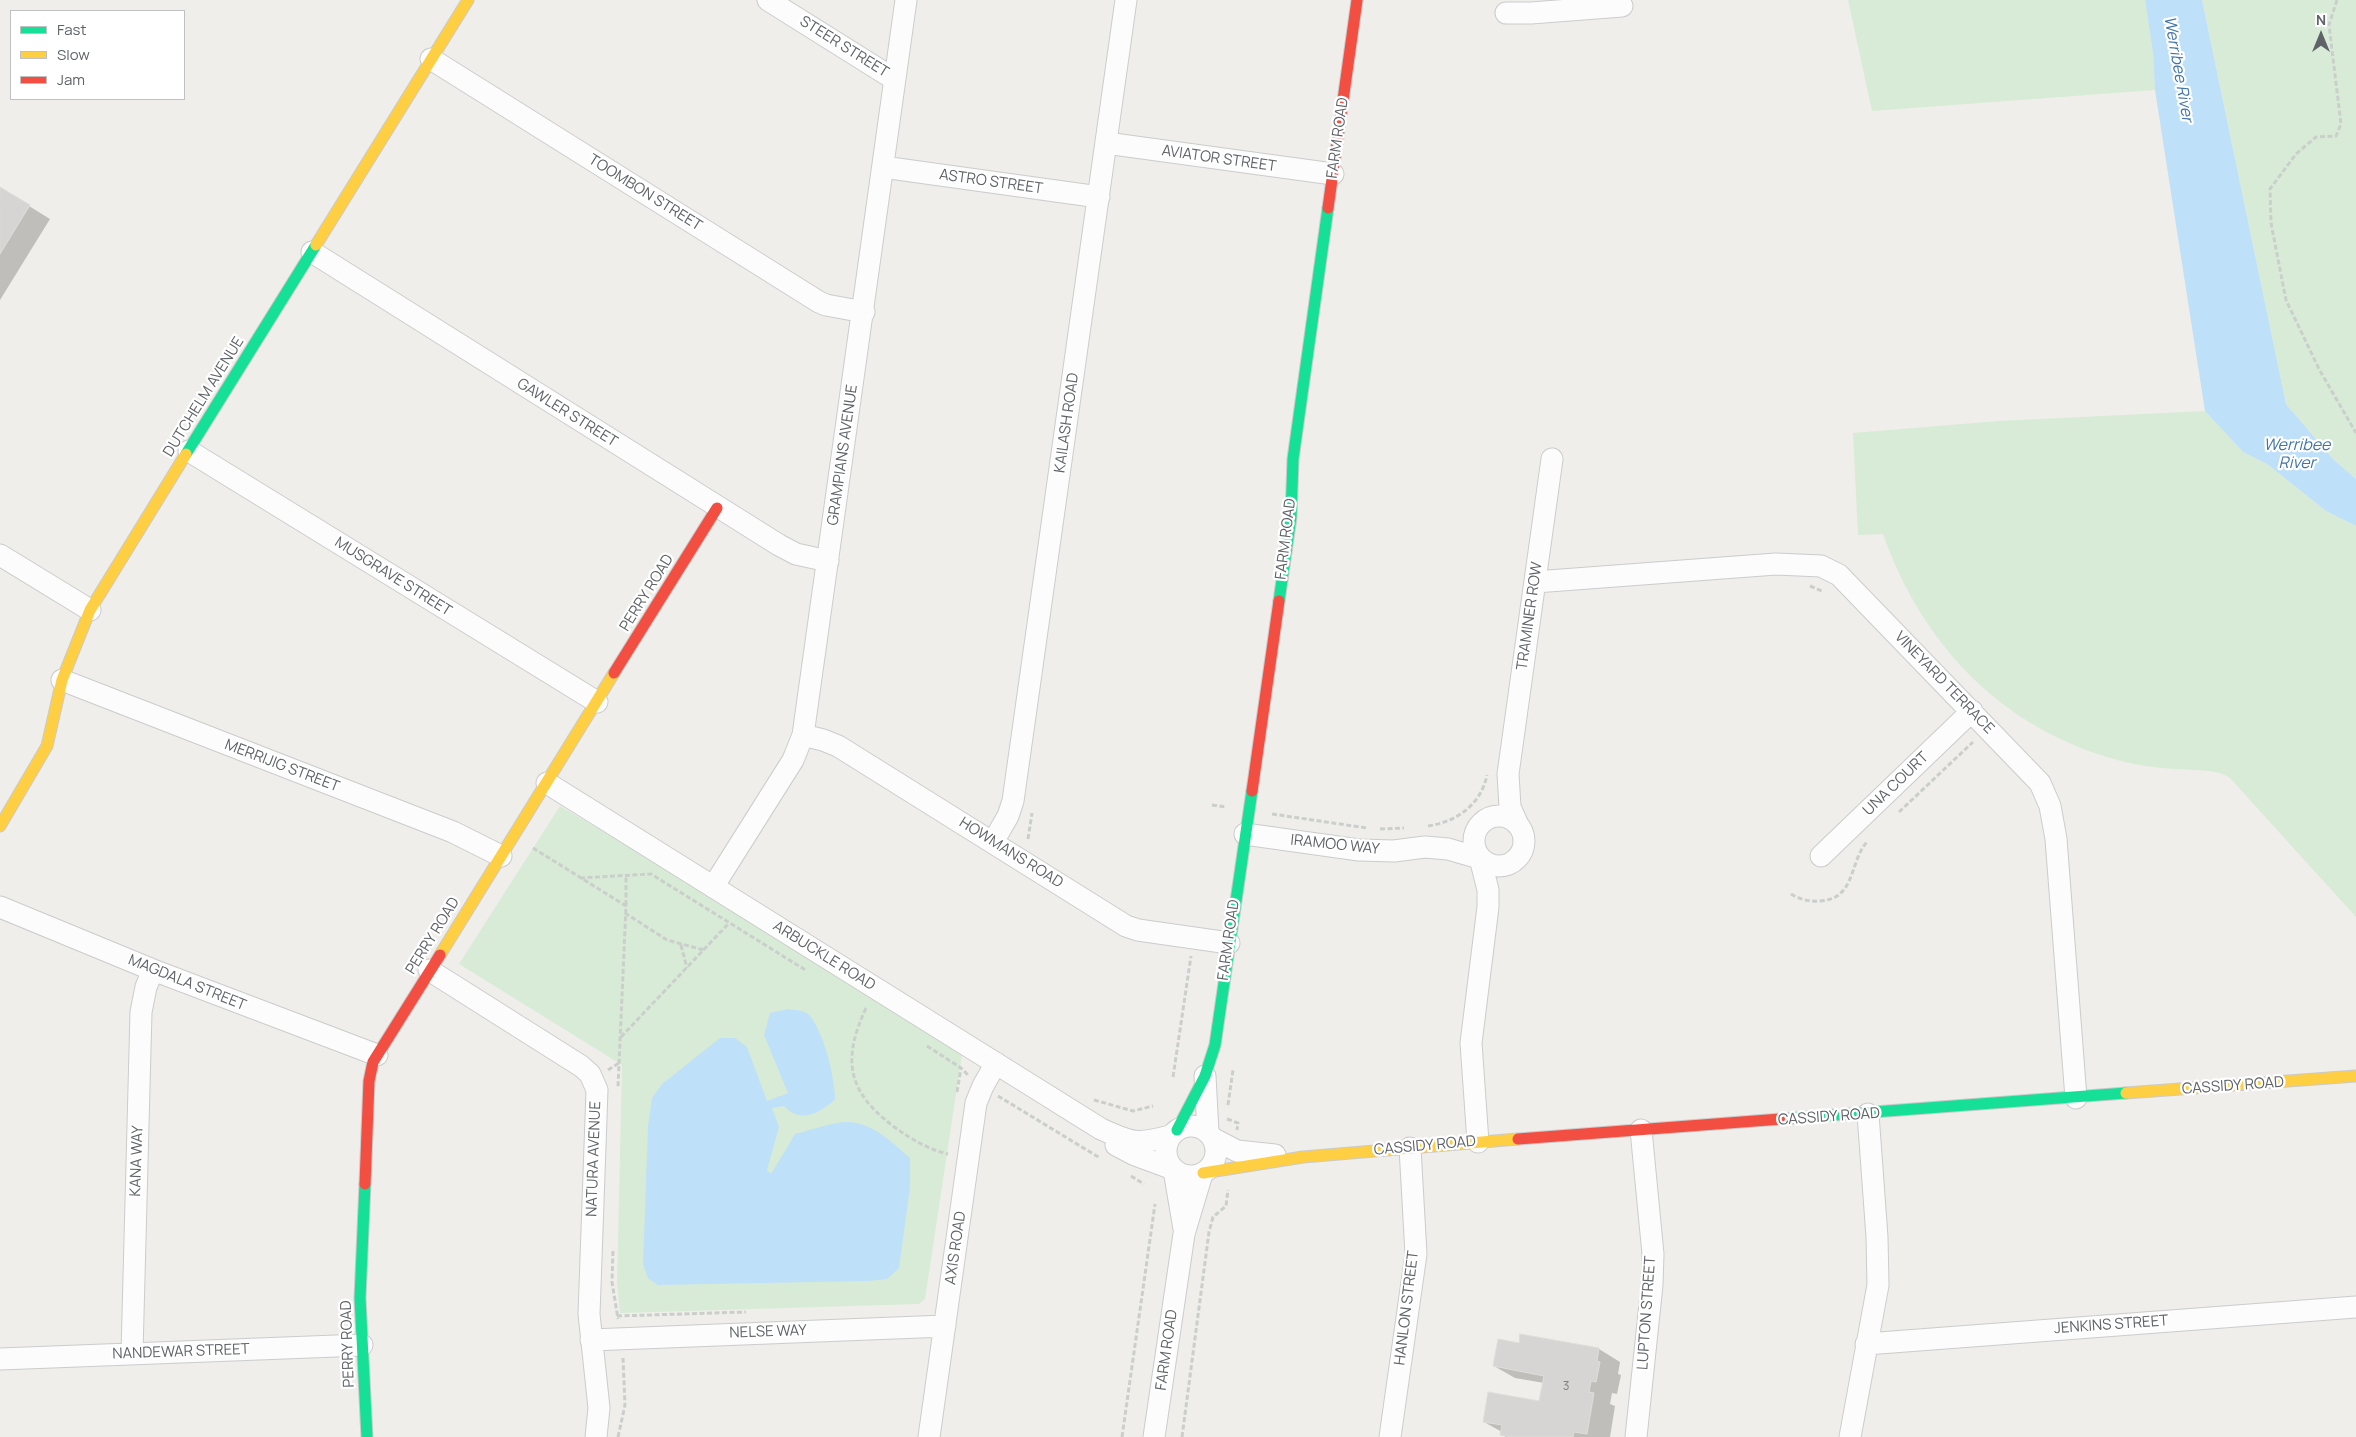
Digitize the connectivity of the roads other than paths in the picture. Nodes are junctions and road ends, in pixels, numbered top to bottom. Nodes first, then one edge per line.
1 (468, 0) edge
2 (768, 0) edge
3 (906, 0) edge
4 (1126, 0) edge
5 (1357, 0) edge
6 (1531, 6) edge
7 (1622, 6) dead end
8 (1506, 12) dead end
9 (432, 59) junction
10 (894, 79) junction
11 (1106, 143) junction
12 (883, 167) junction
13 (1333, 174) junction
14 (1099, 197) junction
15 (312, 252) junction
16 (864, 312) junction
17 (189, 451) junction
18 (1552, 458) dead end
19 (717, 508) junction
20 (0, 555) edge
21 (828, 561) junction
22 (1536, 582) junction
23 (90, 610) junction
24 (62, 680) junction
25 (597, 702) junction
26 (1965, 718) junction
27 (803, 735) junction
28 (1498, 773) junction
29 (546, 783) junction
30 (1481, 823) junction
31 (1518, 825) junction
32 (0, 826) edge
33 (1245, 834) junction
34 (1425, 837) junction
35 (993, 842) junction
36 (501, 856) junction
37 (1821, 856) dead end
38 (1480, 858) junction
39 (1514, 861) junction
40 (713, 887) junction
41 (0, 907) edge
42 (1488, 907) junction
43 (1229, 943) junction
44 (153, 970) junction
45 (429, 970) junction
46 (377, 1055) junction
47 (996, 1063) junction
48 (1205, 1076) junction
49 (2356, 1076) edge
50 (2076, 1098) junction
51 (1868, 1114) junction
52 (1101, 1129) junction
53 (1641, 1130) junction
54 (1173, 1133) junction
55 (1211, 1135) junction
56 (1478, 1142) junction
57 (1410, 1148) junction
58 (1303, 1157) junction
59 (1173, 1170) junction
60 (1203, 1174) junction
61 (1184, 1234) junction
62 (2356, 1306) edge
63 (945, 1326) junction
64 (591, 1340) junction
65 (1866, 1344) junction
66 (362, 1345) junction
67 (132, 1353) junction
68 (0, 1359) edge
69 (367, 1437) edge
70 (596, 1437) edge
71 (929, 1437) edge
72 (1154, 1437) edge
73 (1390, 1437) edge
74 (1636, 1437) edge
75 (1850, 1437) edge

1 - 9 street, DUTCHELM AVENUE
2 - 10 street, STEER STREET
3 - 10 street, GRAMPIANS AVENUE
4 - 11 street, KAILASH ROAD
5 - 13 street, FARM ROAD
6 - 7 street
6 - 8 street
9 - 15 street, DUTCHELM AVENUE
9 - 16 street, TOOMBON STREET
10 - 12 street, GRAMPIANS AVENUE
11 - 13 street, AVIATOR STREET
11 - 14 street, KAILASH ROAD
12 - 14 street, ASTRO STREET
12 - 16 street, GRAMPIANS AVENUE
13 - 33 street, FARM ROAD
14 - 35 street, KAILASH ROAD
15 - 17 street, DUTCHELM AVENUE
15 - 19 street, GAWLER STREET
16 - 21 street, GRAMPIANS AVENUE
17 - 23 street, DUTCHELM AVENUE
17 - 25 street, MUSGRAVE STREET
18 - 22 street, TRAMINER ROW
19 - 21 street, GAWLER STREET
19 - 25 street, PERRY ROAD
20 - 23 street
21 - 27 street, GRAMPIANS AVENUE
22 - 26 street, VINEYARD TERRACE
22 - 28 street, TRAMINER ROW
23 - 24 street, DUTCHELM AVENUE
24 - 32 street, DUTCHELM AVENUE
24 - 36 street, MERRIJIG STREET
25 - 29 street, PERRY ROAD
26 - 37 street, UNA COURT
26 - 50 street, VINEYARD TERRACE
27 - 35 street, HOWMANS ROAD
27 - 40 street, GRAMPIANS AVENUE
28 - 30 street, TRAMINER ROW
28 - 31 street, TRAMINER ROW
29 - 36 street, PERRY ROAD
29 - 40 street, ARBUCKLE ROAD
30 - 31 street
30 - 34 street, IRAMOO WAY
30 - 38 street
31 - 39 street
33 - 34 street, IRAMOO WAY
33 - 43 street, FARM ROAD
34 - 38 street, IRAMOO WAY
35 - 43 street, HOWMANS ROAD
36 - 45 street, PERRY ROAD
38 - 39 street
38 - 42 street
39 - 42 street
40 - 47 street, ARBUCKLE ROAD
41 - 44 street, MAGDALA STREET
42 - 56 street
43 - 48 street, FARM ROAD
44 - 46 street, MAGDALA STREET
44 - 67 street, KANA WAY
45 - 46 street, PERRY ROAD
45 - 64 street, NATURA AVENUE
46 - 66 street, PERRY ROAD
47 - 52 street, ARBUCKLE ROAD
47 - 63 street, AXIS ROAD
48 - 54 street, FARM ROAD
48 - 55 street, FARM ROAD
49 - 50 street, CASSIDY ROAD
50 - 51 street, CASSIDY ROAD
51 - 53 street, CASSIDY ROAD
51 - 65 street
52 - 54 street, ARBUCKLE ROAD
52 - 59 street, ARBUCKLE ROAD
53 - 56 street, CASSIDY ROAD
53 - 74 street, LUPTON STREET
54 - 55 street
54 - 59 street
55 - 58 street, CASSIDY ROAD
55 - 60 street
56 - 57 street, CASSIDY ROAD
57 - 58 street, CASSIDY ROAD
57 - 73 street, HANLON STREET
58 - 60 street, CASSIDY ROAD
59 - 60 street
59 - 61 street, FARM ROAD
60 - 61 street, FARM ROAD
61 - 72 street, FARM ROAD
62 - 65 street, JENKINS STREET
63 - 64 street, NELSE WAY
63 - 71 street, AXIS ROAD
64 - 70 street, NATURA AVENUE
65 - 75 street
66 - 67 street, NANDEWAR STREET
66 - 69 street, PERRY ROAD
67 - 68 street, NANDEWAR STREET

